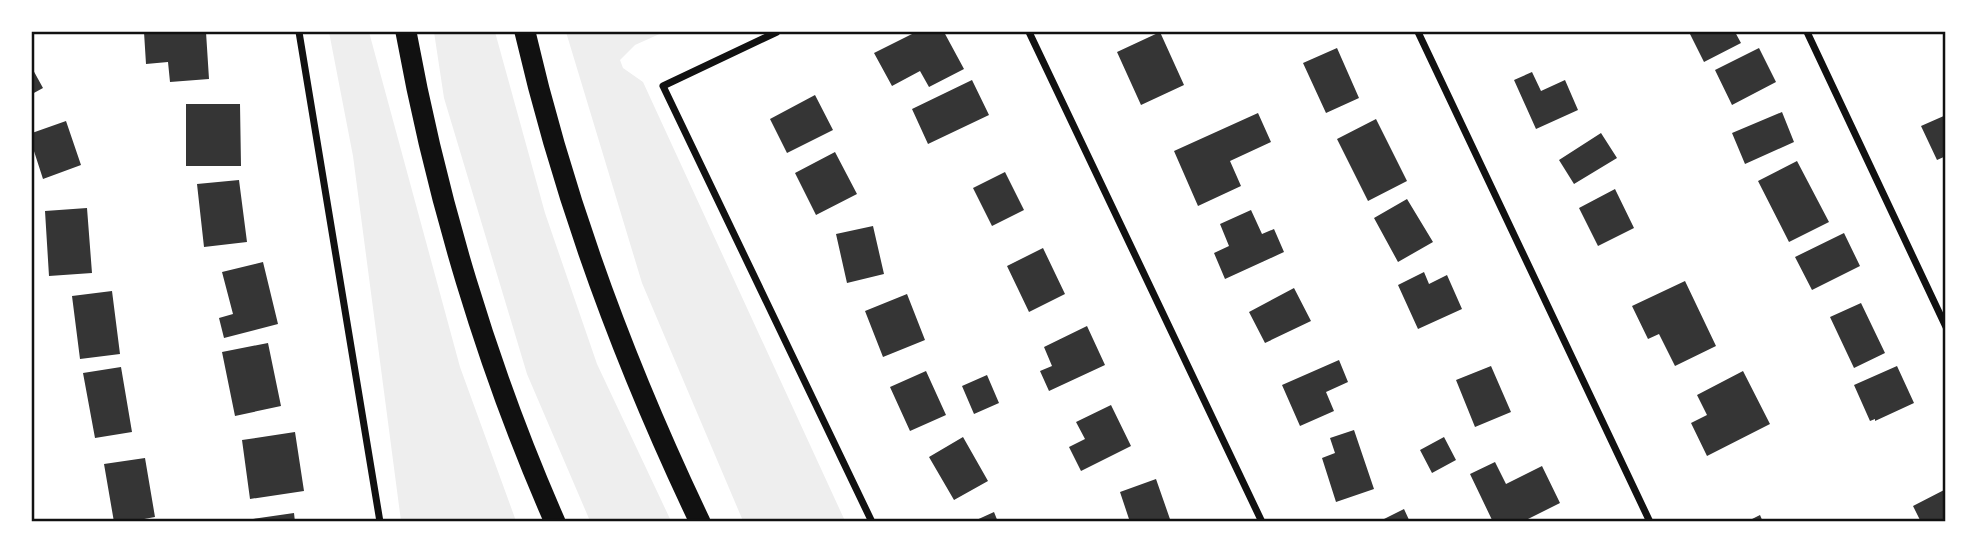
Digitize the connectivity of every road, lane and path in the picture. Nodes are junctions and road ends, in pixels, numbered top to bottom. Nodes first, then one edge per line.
1 (299, 32) edge
2 (406, 32) edge
3 (525, 32) edge
4 (777, 32) edge
5 (1029, 32) edge
6 (1418, 32) edge
7 (1807, 32) edge
8 (1945, 327) edge
9 (380, 522) edge
10 (555, 522) edge
11 (700, 522) edge
12 (872, 522) edge
13 (1262, 522) edge
14 (1650, 522) edge

1 - 9 street
2 - 10 highway
3 - 11 highway
4 - 12 street
5 - 13 street
6 - 14 street
7 - 8 street

